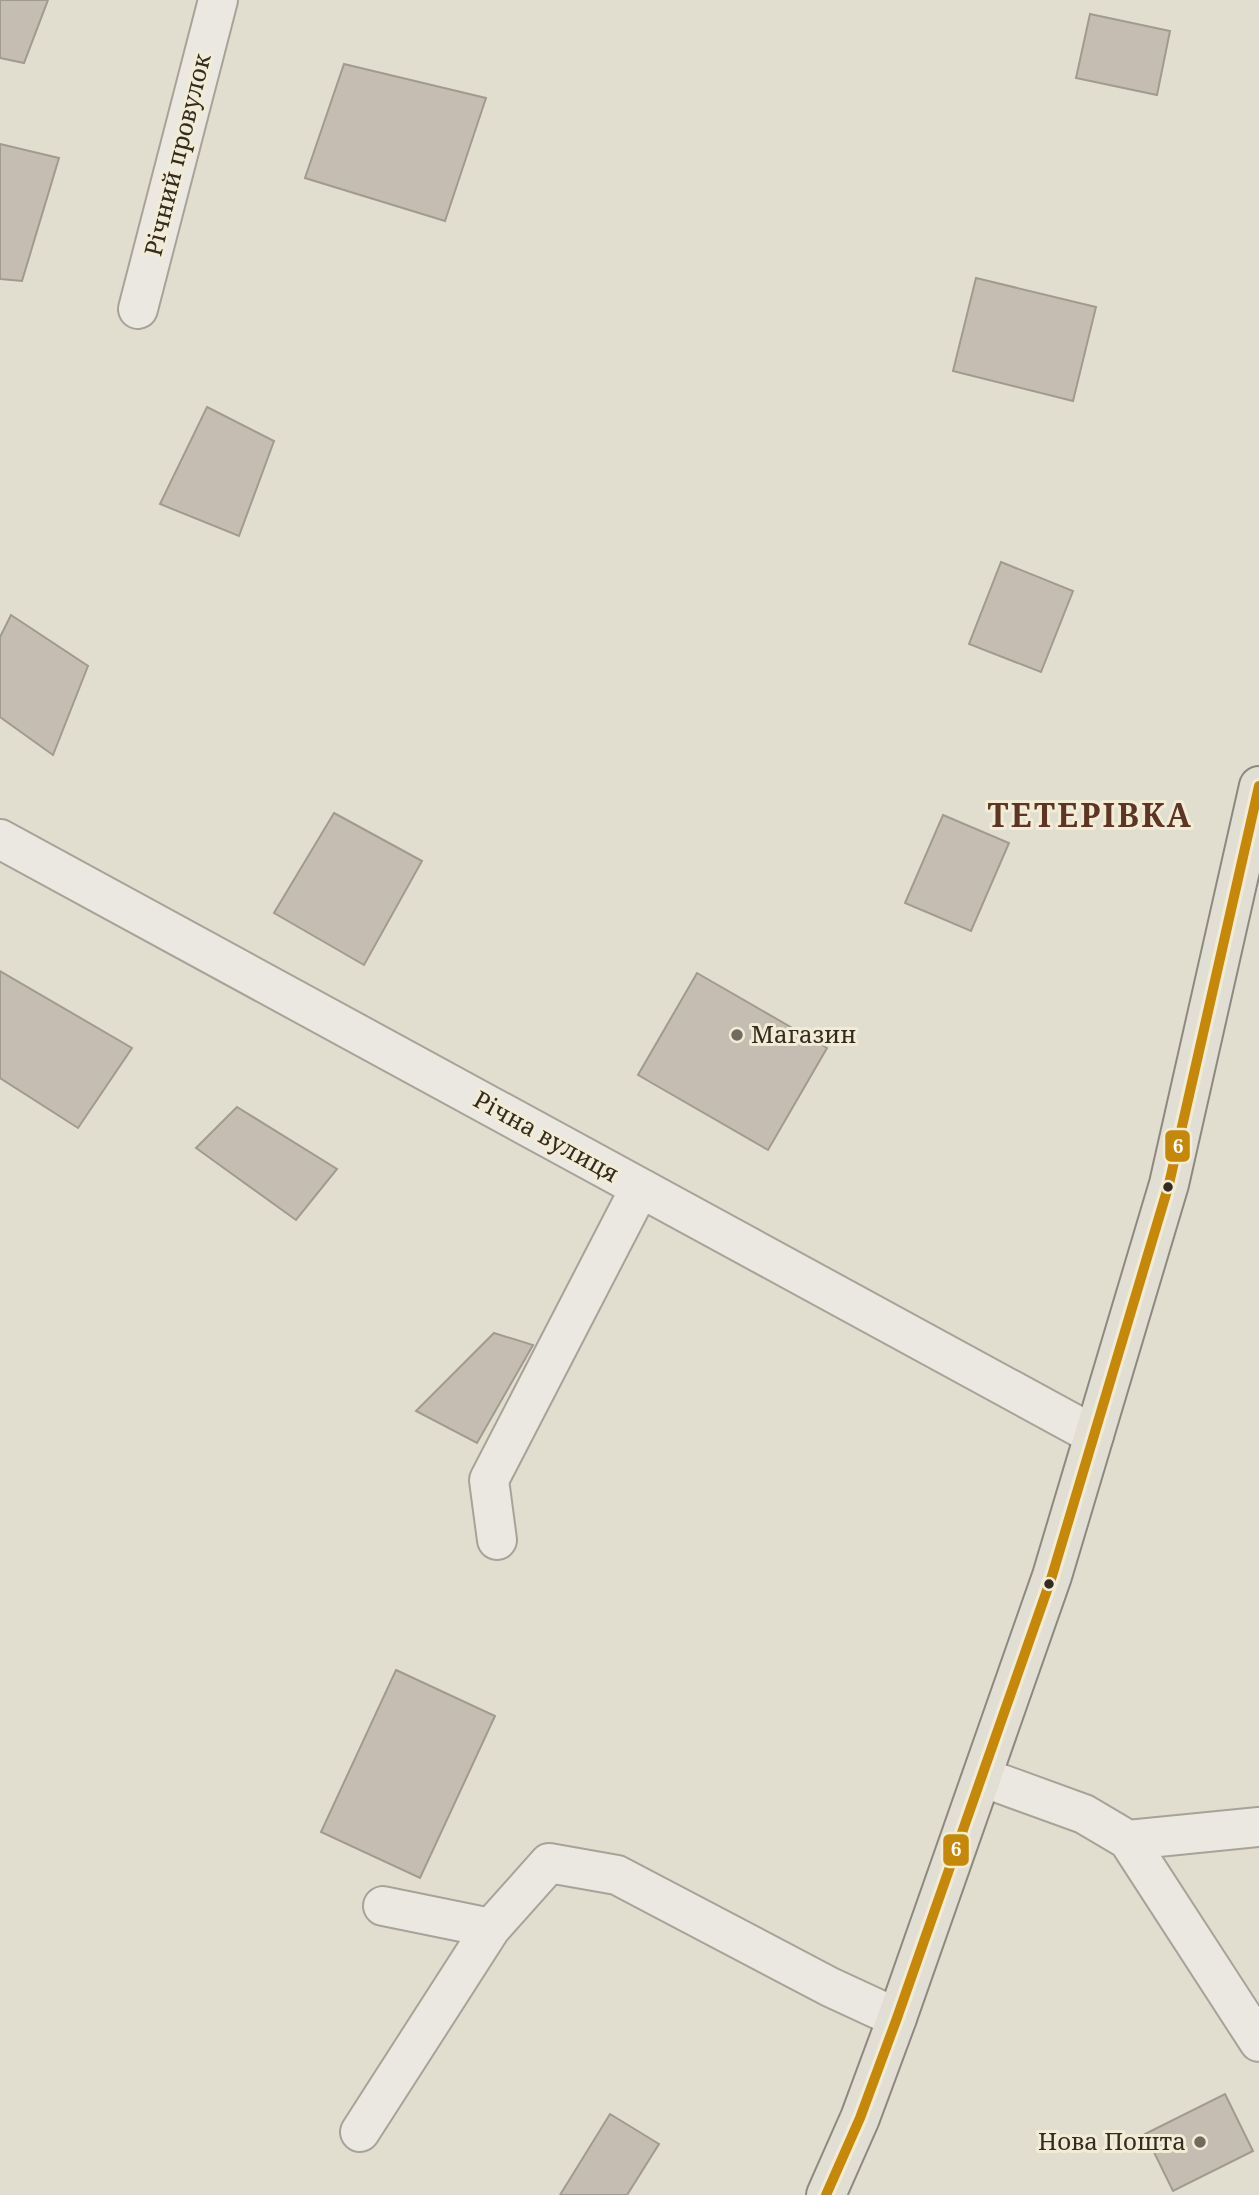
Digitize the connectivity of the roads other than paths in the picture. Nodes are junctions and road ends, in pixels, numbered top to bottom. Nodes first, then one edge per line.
1 (218, 0) edge
2 (138, 309) dead end
3 (1259, 786) edge
4 (0, 839) edge
5 (640, 1188) junction
6 (1094, 1434) junction
7 (497, 1539) dead end
8 (982, 1777) junction
9 (1259, 1827) edge
10 (1128, 1840) junction
11 (383, 1906) dead end
12 (491, 1928) junction
13 (897, 2018) junction
14 (1259, 2042) edge
15 (360, 2132) dead end
16 (825, 2195) edge

1 - 2 street, Річний провулок
3 - 6 main road
4 - 5 street, Річна вулиця
5 - 6 street, Річна вулиця
5 - 7 street
6 - 8 main road
8 - 10 street
8 - 13 main road
9 - 10 street
10 - 14 street
11 - 12 street
12 - 13 street
12 - 15 street
13 - 16 main road

